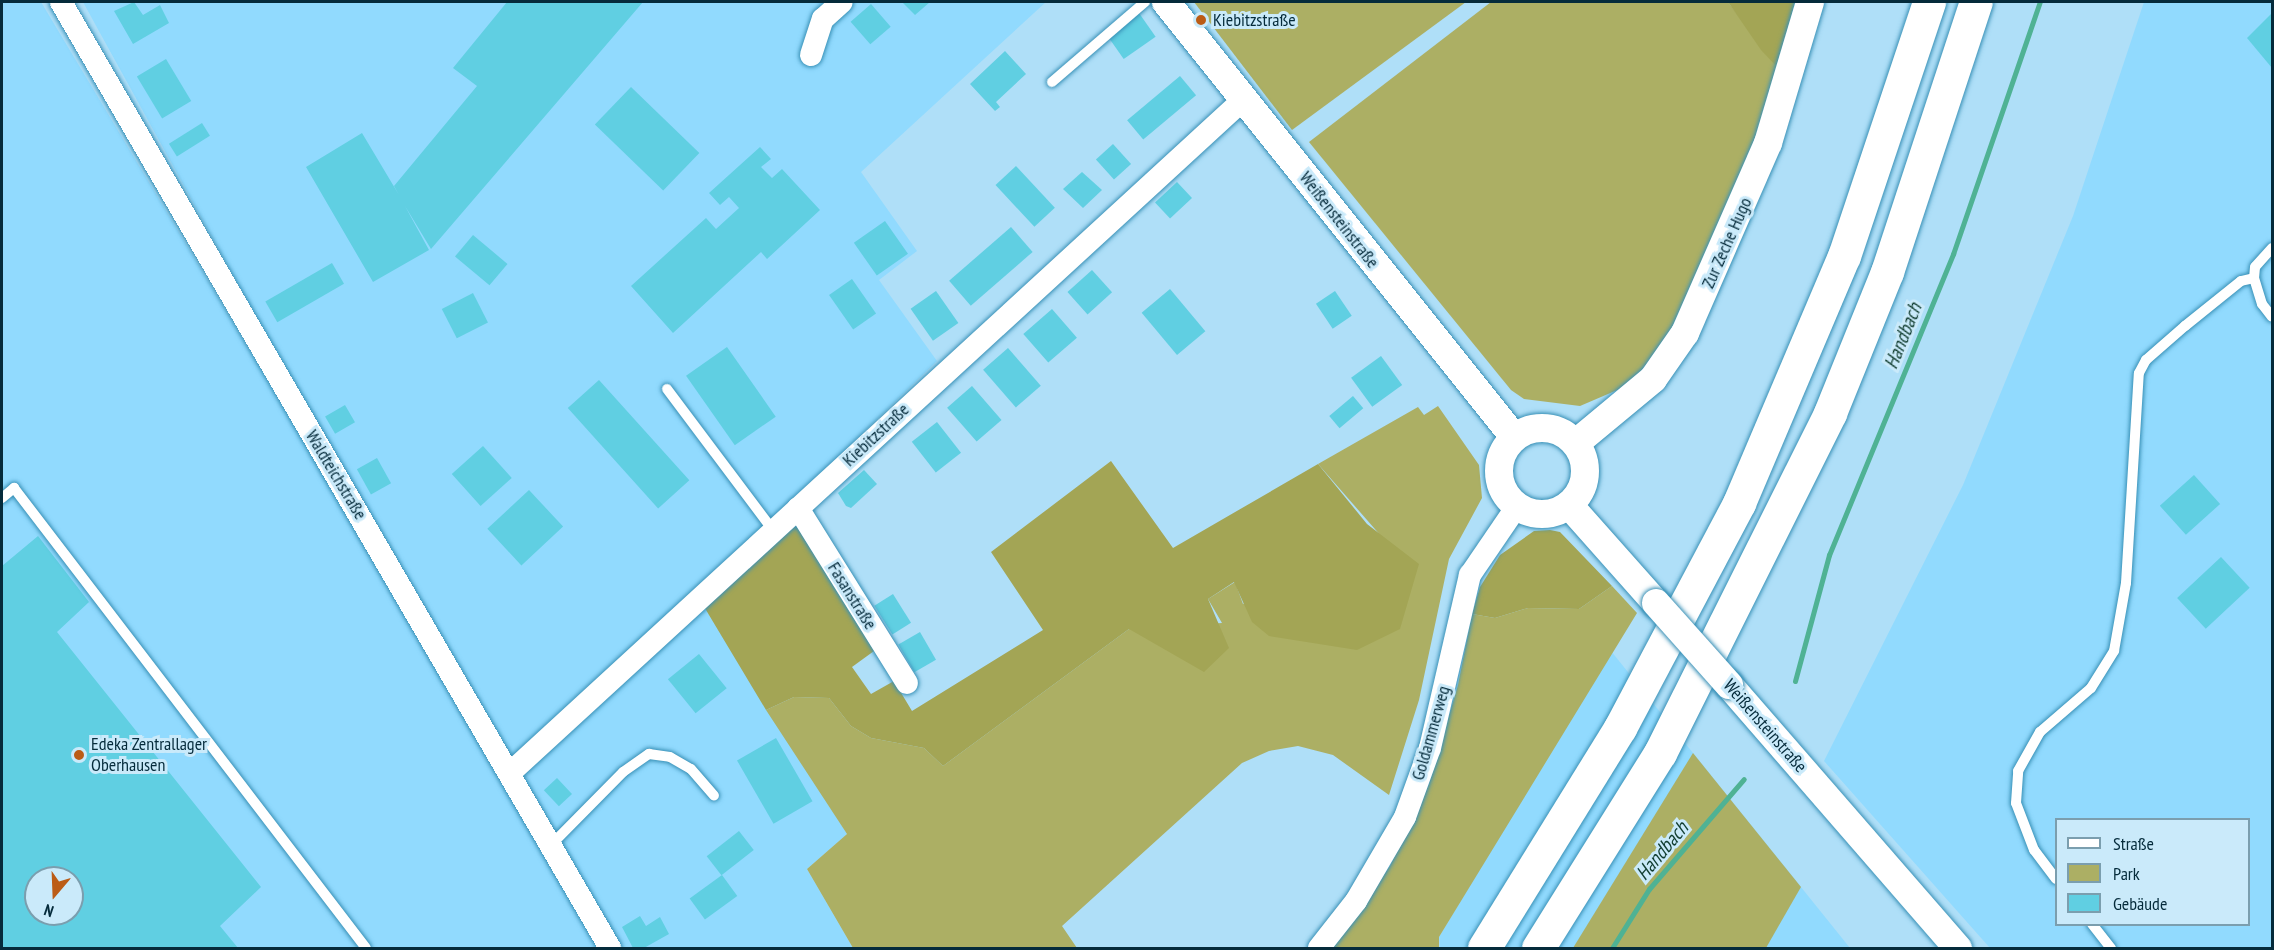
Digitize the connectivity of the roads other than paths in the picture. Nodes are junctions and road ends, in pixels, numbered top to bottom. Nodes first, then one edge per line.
1 (61, 2) edge
2 (842, 2) edge
3 (1145, 2) edge
4 (1166, 2) edge
5 (1810, 2) edge
6 (1929, 2) edge
7 (1976, 2) edge
8 (811, 55) dead end
9 (1052, 82) dead end
10 (1244, 99) junction
11 (2272, 248) edge
12 (2254, 278) junction
13 (2272, 317) edge
14 (667, 389) dead end
15 (1514, 437) junction
16 (1576, 443) junction
17 (2, 498) edge
18 (1569, 505) junction
19 (1516, 506) junction
20 (798, 508) junction
21 (772, 529) junction
22 (907, 684) dead end
23 (510, 773) junction
24 (714, 795) dead end
25 (551, 845) junction
26 (2055, 878) edge
27 (2094, 926) edge
28 (366, 948) edge
29 (610, 948) edge
30 (1319, 948) edge
31 (1484, 948) edge
32 (1538, 948) edge
33 (1958, 948) edge
34 (2111, 948) edge

1 - 23 street, Waldteichstraße
2 - 8 street
3 - 9 lane
4 - 10 street, Weißensteinstraße
5 - 16 street, Zur Zeche Hugo
6 - 31 highway
7 - 32 highway
10 - 15 street, Weißensteinstraße
10 - 20 street, Kiebitzstraße
11 - 12 lane
12 - 13 lane
12 - 26 lane
14 - 21 lane
15 - 16 street
15 - 19 street
16 - 18 street
17 - 28 lane
18 - 19 street
18 - 33 street, Weißensteinstraße, bridge
19 - 30 street, Goldammerweg
20 - 21 street, Kiebitzstraße
20 - 22 street, Fasanstraße
21 - 23 street, Kiebitzstraße
23 - 25 street, Waldteichstraße
24 - 25 lane
25 - 29 street, Waldteichstraße
27 - 34 lane

